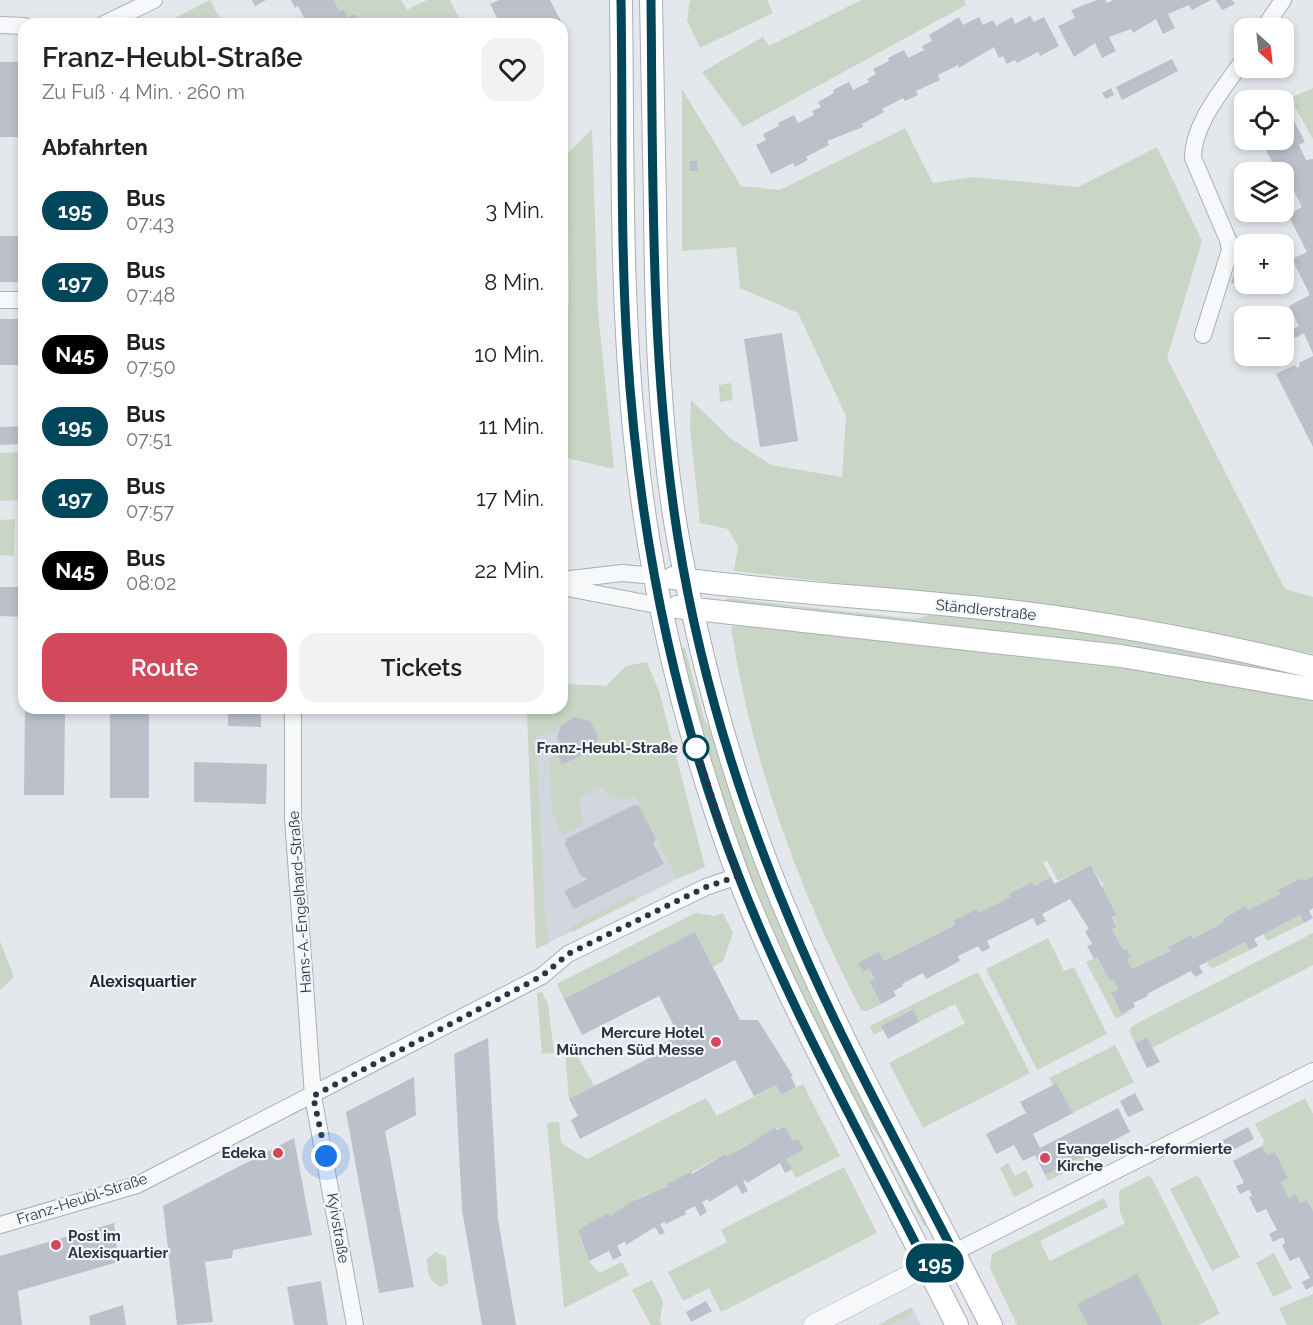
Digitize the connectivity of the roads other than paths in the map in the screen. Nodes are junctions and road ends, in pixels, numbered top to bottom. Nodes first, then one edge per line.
1 (154, 0) edge
2 (621, 0) edge
3 (651, 0) edge
4 (1282, 0) edge
5 (116, 18) edge
6 (1270, 18) edge
7 (0, 25) edge
8 (18, 26) edge
9 (1234, 74) edge
10 (0, 300) edge
11 (18, 300) edge
12 (1203, 335) dead end
13 (655, 576) junction
14 (568, 579) edge
15 (686, 580) junction
16 (568, 588) edge
17 (661, 606) junction
18 (692, 608) junction
19 (1313, 667) edge
20 (1313, 689) edge
21 (293, 714) edge
22 (738, 876) junction
23 (1313, 1071) edge
24 (313, 1096) junction
25 (0, 1225) edge
26 (954, 1253) junction
27 (927, 1266) junction
28 (355, 1325) edge
29 (813, 1325) edge
30 (957, 1325) edge
31 (991, 1325) edge

1 - 5 street
2 - 13 main road
3 - 15 main road
4 - 6 street
7 - 8 street
9 - 12 street
10 - 11 street
13 - 14 street
13 - 15 main road, Ständlerstraße
13 - 17 main road
15 - 18 main road
15 - 19 main road, Ständlerstraße
16 - 17 street
17 - 18 main road, Ständlerstraße
17 - 22 main road
18 - 20 main road, Ständlerstraße
18 - 26 main road
21 - 24 street, Hans-A.-Engelhard-Straße
22 - 24 street, Franz-Heubl-Straße
22 - 27 main road
23 - 26 street
24 - 25 street, Franz-Heubl-Straße
24 - 28 street, Kyivstraße
26 - 27 street
26 - 31 main road
27 - 29 street
27 - 30 main road

